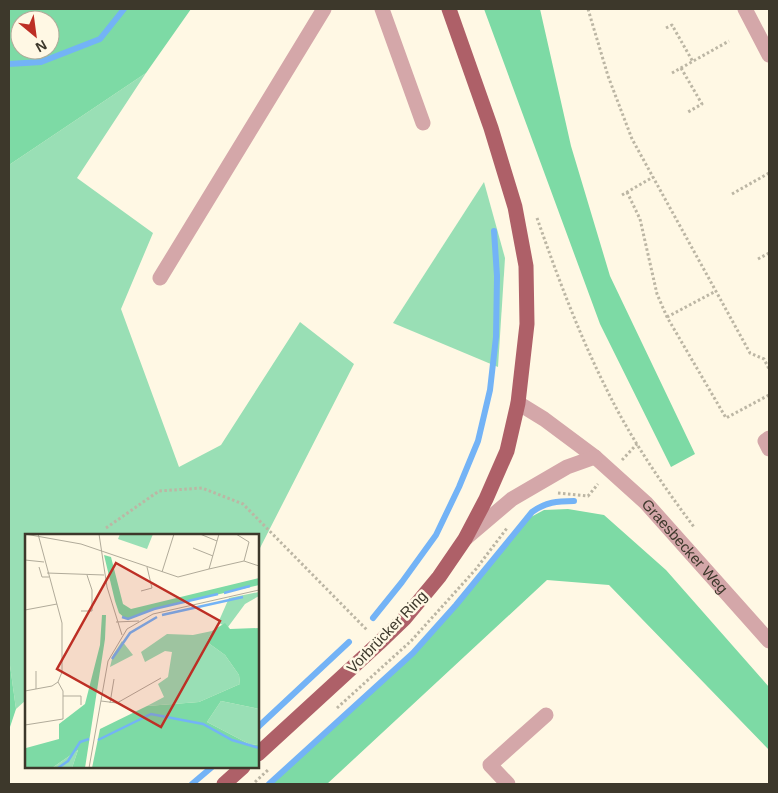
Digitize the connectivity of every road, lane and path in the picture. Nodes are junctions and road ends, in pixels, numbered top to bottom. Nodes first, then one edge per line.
1 (324, 9) edge
2 (382, 9) edge
3 (449, 9) edge
4 (588, 9) edge
5 (745, 9) edge
6 (666, 28) dead end
7 (729, 41) dead end
8 (769, 55) edge
9 (693, 62) junction
10 (681, 68) junction
11 (672, 74) dead end
12 (688, 112) dead end
13 (423, 123) dead end
14 (769, 173) edge
15 (653, 177) junction
16 (627, 192) junction
17 (732, 194) dead end
18 (622, 195) dead end
19 (535, 214) dead end
20 (769, 253) edge
21 (758, 259) dead end
22 (160, 278) dead end
23 (716, 291) junction
24 (667, 317) junction
25 (769, 369) edge
26 (769, 395) edge
27 (518, 402) junction
28 (769, 438) edge
29 (637, 444) junction
30 (769, 449) edge
31 (595, 457) junction
32 (624, 458) dead end
33 (694, 527) dead end
34 (106, 528) dead end
35 (465, 539) junction
36 (769, 641) edge
37 (379, 643) junction
38 (546, 715) dead end
39 (259, 753) edge
40 (242, 768) edge
41 (224, 784) edge
42 (508, 784) edge

1 - 22 street
2 - 13 street
3 - 27 main road, Vorbrücker Ring
4 - 15 path
5 - 8 street
6 - 9 path
7 - 9 path
9 - 10 path
10 - 11 path
10 - 12 path
14 - 17 path
15 - 16 path
15 - 23 path
16 - 18 path
16 - 24 path
19 - 29 path
20 - 21 path
23 - 24 path
23 - 25 path
24 - 26 path
27 - 31 street, Graesbecker Weg
27 - 35 main road, Vorbrücker Ring
28 - 30 street
29 - 32 path
29 - 33 path
31 - 35 street
31 - 36 street, Graesbecker Weg
34 - 37 path
35 - 37 main road, Vorbrücker Ring
37 - 39 main road, Vorbrücker Ring
38 - 42 street
40 - 41 main road

